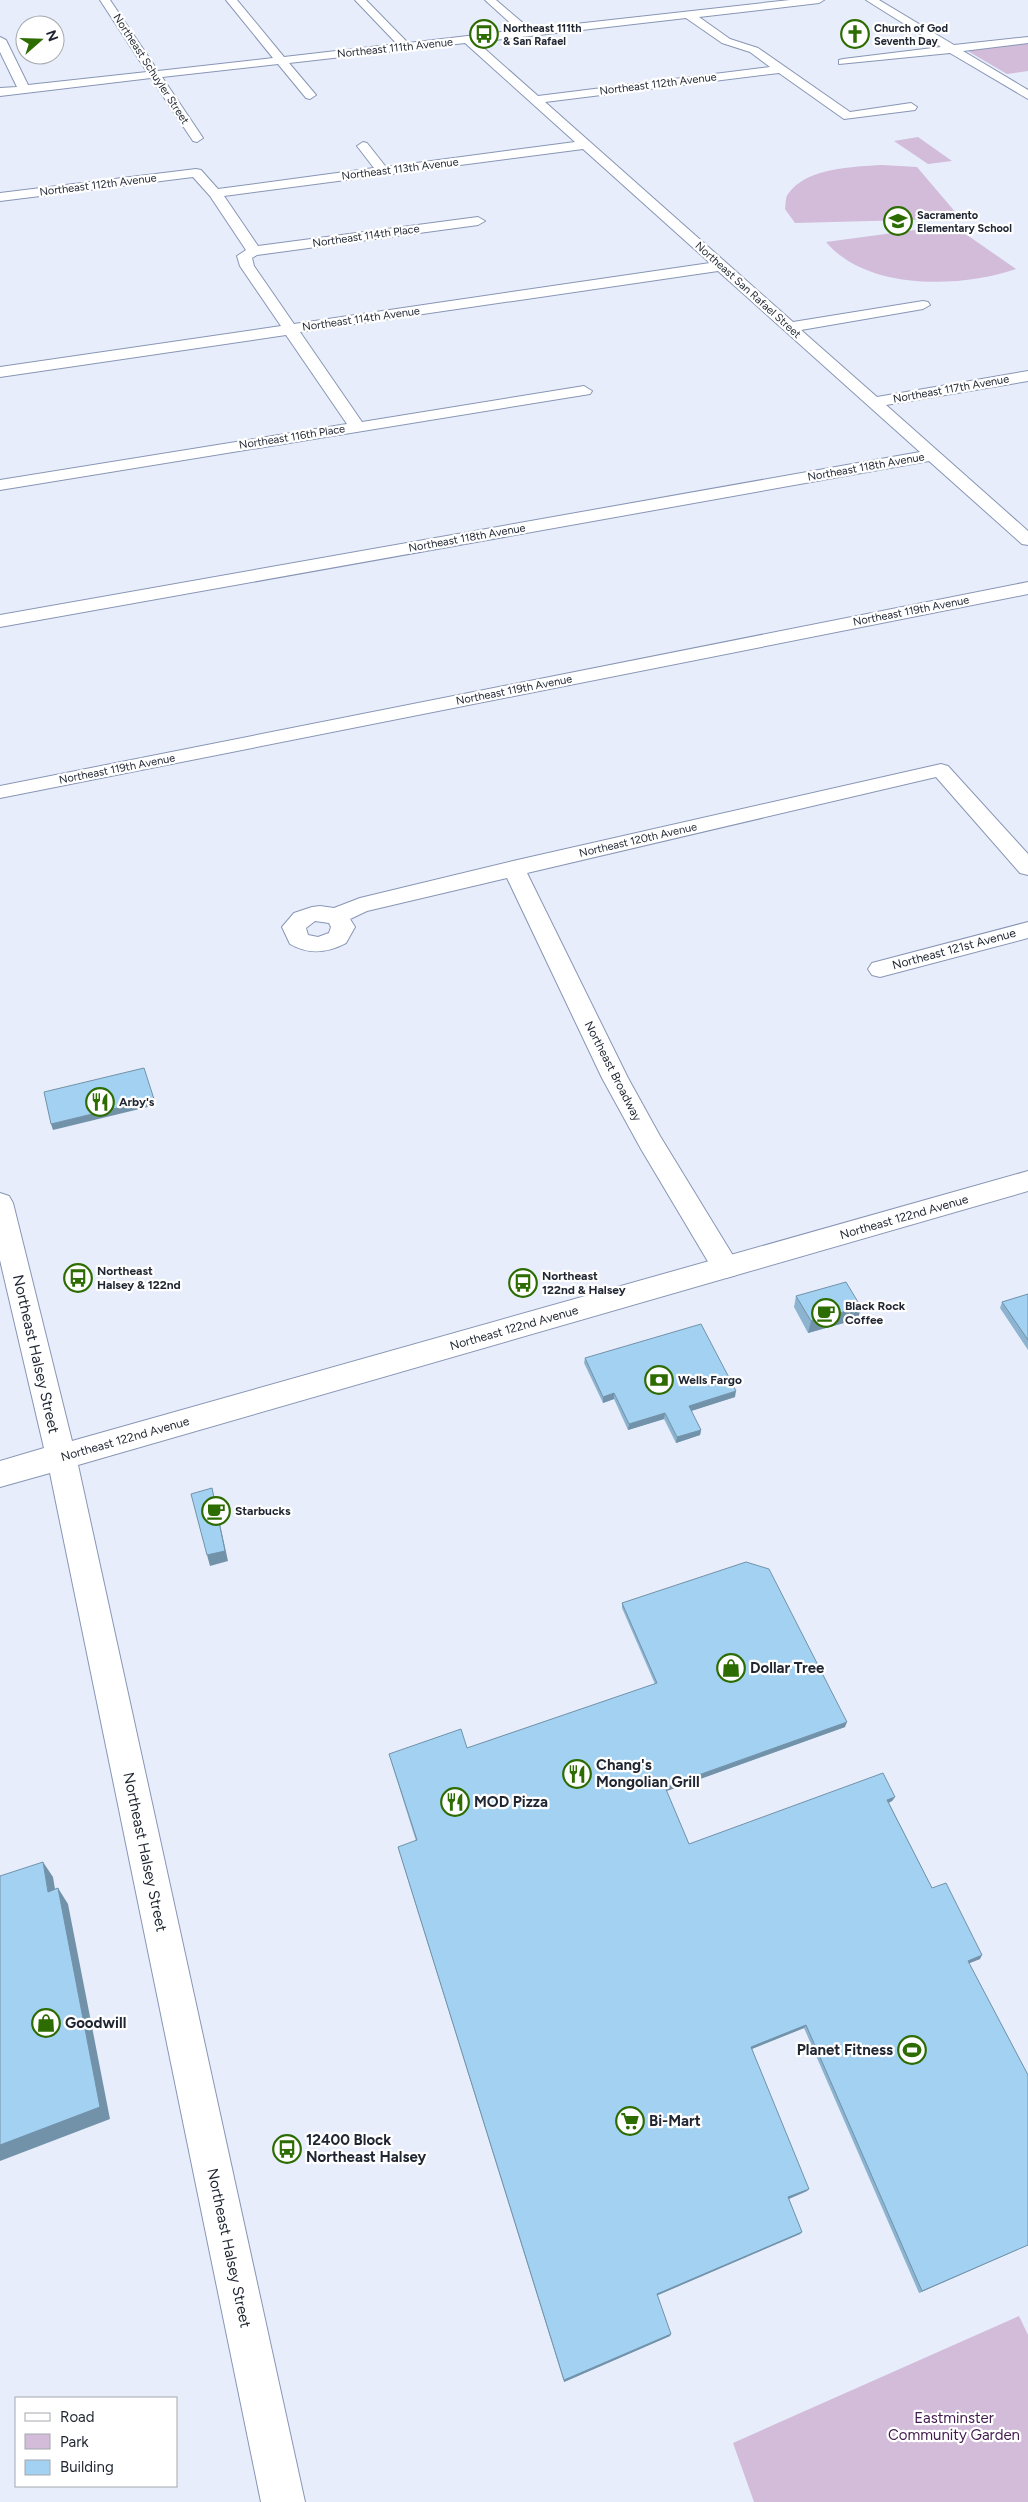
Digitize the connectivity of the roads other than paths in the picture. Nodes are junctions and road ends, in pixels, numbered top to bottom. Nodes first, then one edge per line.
1 (105, 0) edge
2 (231, 0) edge
3 (360, 0) edge
4 (490, 0) edge
5 (745, 0) edge
6 (819, 0) edge
7 (871, 0) edge
8 (756, 7) junction
9 (632, 10) dead end
10 (689, 15) junction
11 (645, 20) junction
12 (528, 33) junction
13 (0, 40) edge
14 (468, 40) junction
15 (1028, 40) edge
16 (405, 46) junction
17 (951, 49) junction
18 (280, 60) junction
19 (843, 62) dead end
20 (781, 69) junction
21 (154, 74) junction
22 (24, 89) junction
23 (0, 92) edge
24 (310, 95) dead end
25 (1028, 95) edge
26 (535, 100) junction
27 (910, 107) dead end
28 (196, 138) dead end
29 (585, 145) junction
30 (363, 146) dead end
31 (384, 170) junction
32 (215, 193) junction
33 (0, 197) edge
34 (478, 221) dead end
35 (254, 251) junction
36 (722, 266) junction
37 (923, 305) dead end
38 (790, 327) junction
39 (291, 330) junction
40 (0, 372) edge
41 (1028, 376) edge
42 (584, 390) dead end
43 (874, 402) junction
44 (357, 427) junction
45 (934, 455) junction
46 (0, 485) edge
47 (1028, 540) edge
48 (1028, 588) edge
49 (0, 621) edge
50 (0, 792) edge
51 (513, 868) junction
52 (1028, 868) edge
53 (336, 917) dead end
54 (1028, 930) edge
55 (880, 968) dead end
56 (1028, 1182) edge
57 (0, 1203) edge
58 (726, 1267) junction
59 (61, 1457) junction
60 (0, 1474) edge
61 (283, 2502) edge

1 - 21 street, Northeast Schuyler Street
2 - 18 street
3 - 16 street
4 - 12 street
5 - 8 street
6 - 8 street, Northeast 111th Avenue
7 - 17 street
8 - 10 street, Northeast 111th Avenue
9 - 11 street
10 - 11 street, Northeast 111th Avenue
10 - 20 street
11 - 12 street, Northeast 111th Avenue
12 - 14 street, Northeast 111th Avenue
13 - 22 street
14 - 16 street, Northeast 111th Avenue
14 - 26 street, Northeast San Rafael Street
15 - 17 street
16 - 18 street, Northeast 111th Avenue
17 - 19 street
17 - 25 street
18 - 21 street, Northeast 111th Avenue
18 - 24 street
20 - 26 street, Northeast 112th Avenue
20 - 27 street
21 - 22 street, Northeast 111th Avenue
21 - 28 street, Northeast Schuyler Street
22 - 23 street, Northeast 111th Avenue
26 - 29 street, Northeast San Rafael Street
29 - 31 street, Northeast 113th Avenue
29 - 36 street, Northeast San Rafael Street
30 - 31 street
31 - 32 street, Northeast 113th Avenue
32 - 33 street, Northeast 112th Avenue
32 - 35 street
34 - 35 street, Northeast 114th Place
35 - 39 street
36 - 38 street, Northeast San Rafael Street
36 - 39 street, Northeast 114th Avenue
37 - 38 street
38 - 43 street, Northeast San Rafael Street
39 - 40 street, Northeast 114th Avenue
39 - 44 street
41 - 43 street, Northeast 117th Avenue
42 - 44 street, Northeast 116th Place
43 - 45 street, Northeast San Rafael Street
44 - 46 street, Northeast 116th Place
45 - 47 street, Northeast San Rafael Street
45 - 49 street, Northeast 118th Avenue
48 - 50 street, Northeast 119th Avenue
51 - 52 street, Northeast 120th Avenue
51 - 53 street, Northeast 120th Avenue
51 - 58 street, Northeast Broadway
54 - 55 street, Northeast 121st Avenue
56 - 58 street, Northeast 122nd Avenue
57 - 59 street, Northeast Halsey Street
58 - 59 street, Northeast 122nd Avenue
59 - 60 street, Northeast 122nd Avenue
59 - 61 street, Northeast Halsey Street

